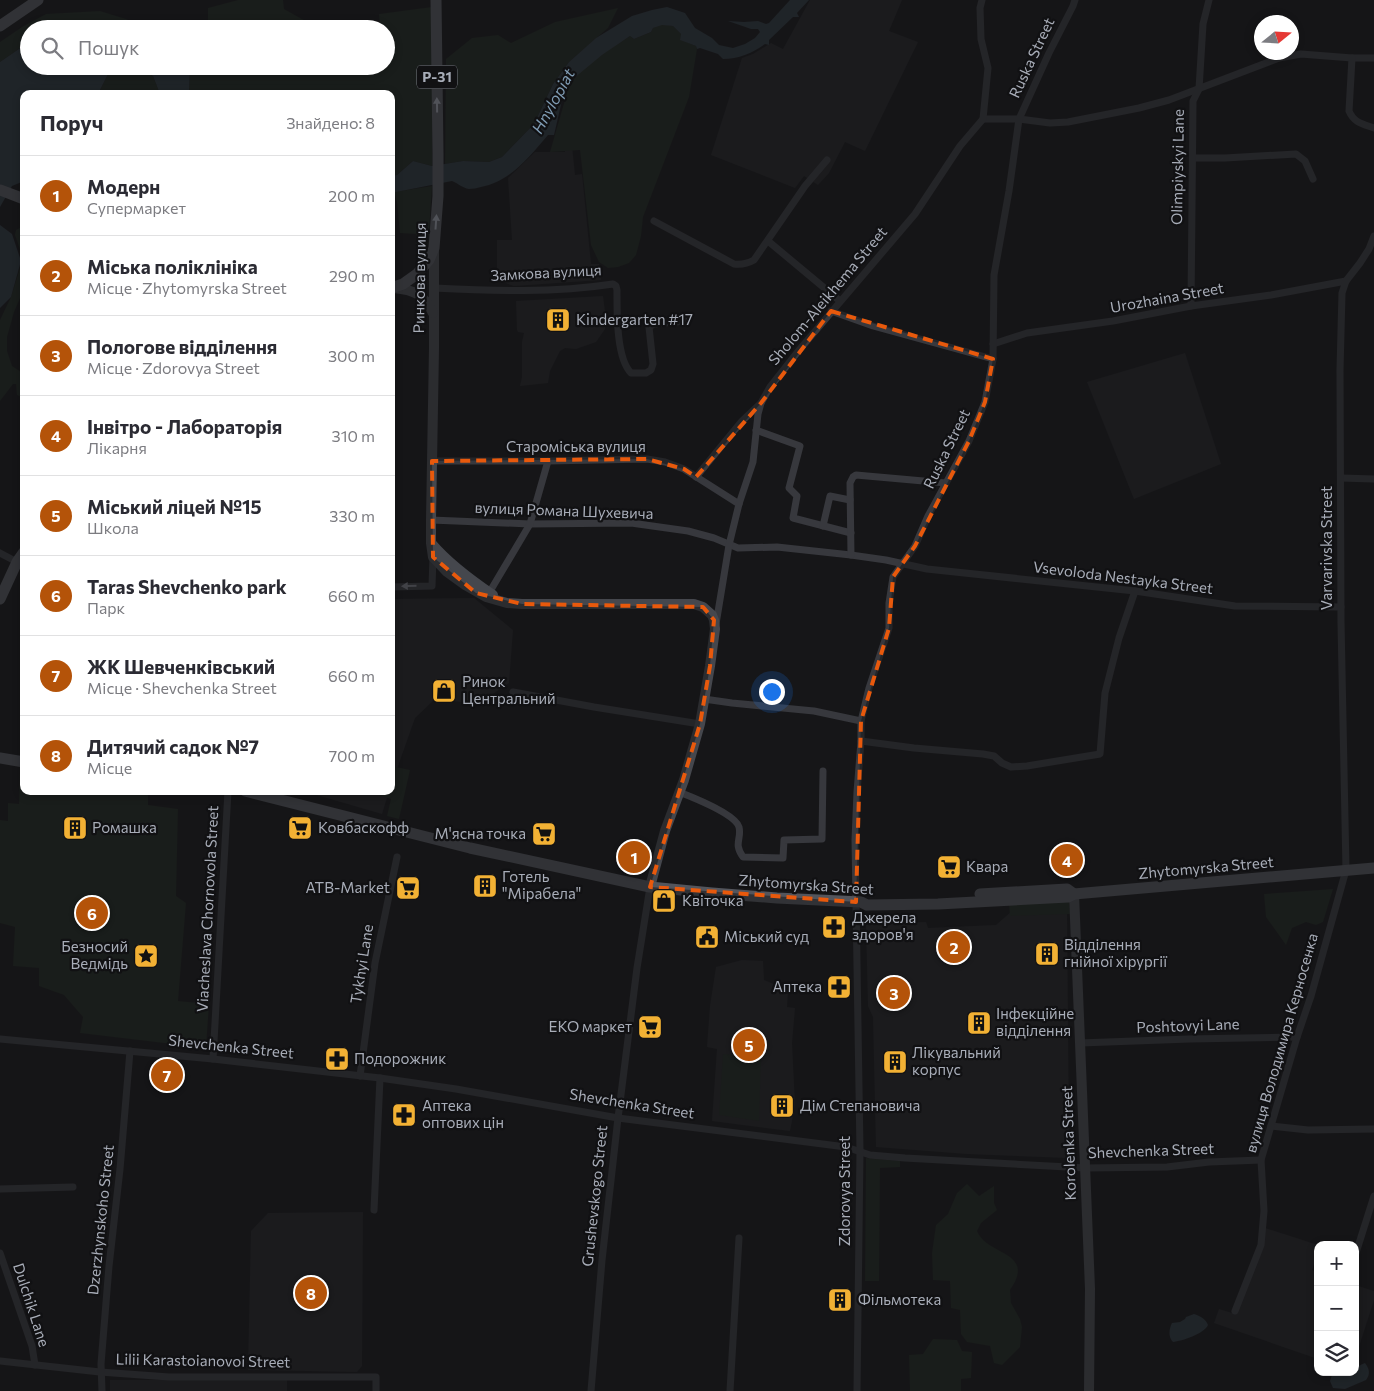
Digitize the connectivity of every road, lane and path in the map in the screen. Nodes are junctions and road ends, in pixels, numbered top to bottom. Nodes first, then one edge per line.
1 (38, 0) edge
2 (436, 0) edge
3 (982, 0) edge
4 (1209, 0) edge
5 (1074, 3) edge
6 (0, 26) edge
7 (1352, 58) junction
8 (1374, 58) edge
9 (1199, 89) junction
10 (983, 118) junction
11 (1019, 119) junction
12 (1374, 128) edge
13 (1193, 158) junction
14 (827, 160) dead end
15 (1313, 179) dead end
16 (0, 190) edge
17 (20, 198) edge
18 (654, 221) dead end
19 (1374, 236) edge
20 (768, 242) junction
21 (434, 248) junction
22 (1346, 281) junction
23 (395, 287) edge
24 (395, 288) edge
25 (434, 288) junction
26 (840, 301) junction
27 (1191, 306) junction
28 (831, 311) junction
29 (434, 316) junction
30 (685, 321) dead end
31 (994, 344) junction
32 (993, 359) junction
33 (761, 403) junction
34 (756, 430) junction
35 (432, 461) junction
36 (548, 461) junction
37 (696, 477) junction
38 (1341, 478) junction
39 (1374, 479) edge
40 (946, 483) junction
41 (850, 500) junction
42 (739, 504) junction
43 (431, 520) junction
44 (530, 524) junction
45 (823, 526) junction
46 (850, 533) junction
47 (431, 543) junction
48 (729, 545) junction
49 (0, 554) edge
50 (851, 555) junction
51 (433, 557) junction
52 (20, 558) edge
53 (17, 562) junction
54 (902, 564) junction
55 (395, 587) edge
56 (1135, 591) junction
57 (489, 593) junction
58 (0, 598) edge
59 (500, 600) junction
60 (1341, 607) junction
61 (715, 629) junction
62 (513, 692) dead end
63 (704, 699) junction
64 (861, 722) junction
65 (700, 724) junction
66 (861, 741) junction
67 (0, 758) edge
68 (20, 761) edge
69 (823, 771) dead end
70 (679, 792) junction
71 (228, 795) edge
72 (261, 795) edge
73 (397, 857) dead end
74 (1374, 868) edge
75 (1346, 870) junction
76 (650, 887) junction
77 (1074, 894) junction
78 (859, 902) junction
79 (1298, 1037) junction
80 (0, 1039) edge
81 (1080, 1043) junction
82 (130, 1051) junction
83 (214, 1059) junction
84 (360, 1076) junction
85 (380, 1078) junction
86 (618, 1118) junction
87 (1270, 1126) junction
88 (1374, 1129) edge
89 (860, 1151) junction
90 (1261, 1160) junction
91 (1086, 1168) junction
92 (73, 1187) dead end
93 (0, 1189) edge
94 (1374, 1196) edge
95 (374, 1210) dead end
96 (739, 1238) dead end
97 (1359, 1243) edge
98 (0, 1253) edge
99 (1235, 1311) dead end
100 (0, 1361) edge
101 (35, 1365) junction
102 (100, 1372) junction
103 (102, 1391) edge
104 (376, 1391) edge
105 (591, 1391) edge
106 (730, 1391) edge
107 (857, 1391) edge
108 (1088, 1391) edge

1 - 6 main road
21 -> 2 main road, Ринкова вулиця / Р-31
3 - 10 street
4 - 9 street, Olimpiyskyi Lane
5 - 11 street, Ruska Street
7 - 8 street
7 - 9 street
7 - 12 street
9 - 11 street
9 - 13 street, Olimpiyskyi Lane
10 - 11 street
10 - 26 street, Sholom-Aleikhema Street
11 - 31 street, Ruska Street
13 - 15 street
13 - 27 street, Olimpiyskyi Lane
14 - 20 street
16 - 17 main road
18 - 20 street
19 - 22 street, Varvarivska Street
20 - 26 street
21 - 23 main road
21 - 25 main road, Ринкова вулиця
22 - 27 street, Urozhaina Street
22 - 38 street, Varvarivska Street
24 - 29 main road
25 - 29 main road, Ринкова вулиця
25 - 30 street, Замкова вулиця
26 - 28 street, Sholom-Aleikhema Street
27 - 31 street, Urozhaina Street
28 - 32 street
28 - 33 street, Sholom-Aleikhema Street
29 - 35 main road, Ринкова вулиця
31 - 32 street, Ruska Street
32 - 40 street, Ruska Street
33 - 34 street, Sholom-Aleikhema Street
33 - 37 street
34 - 42 street, Sholom-Aleikhema Street
34 - 45 street
35 - 36 street, Староміська вулиця
35 - 43 main road, Ринкова вулиця
36 - 37 street, Староміська вулиця
36 - 44 street
37 - 42 street, Староміська вулиця
38 - 39 street
38 - 60 street, Varvarivska Street
40 - 41 street
40 - 54 street, Ruska Street
41 - 45 street
41 - 46 street
42 - 48 street, Sholom-Aleikhema Street
43 - 44 street, вулиця Романа Шухевича
43 - 47 main road, Ринкова вулиця
44 - 48 street, вулиця Романа Шухевича
44 - 57 street
45 - 46 street
46 - 50 street
47 - 51 main road, Ринкова вулиця
47 - 57 main road
48 - 50 street, вулиця Романа Шухевича
48 - 61 street, Sholom-Aleikhema Street
49 - 53 street
50 - 54 street, вулиця Романа Шухевича
51 -> 55 street
51 - 59 main road
52 - 53 main road
53 - 58 main road
54 - 56 street, Vsevoloda Nestayka Street
54 - 64 street, Ruska Street
56 - 60 street, Vsevoloda Nestayka Street
56 - 66 street
57 - 59 main road
59 - 61 main road
60 - 75 street, Varvarivska Street
61 - 63 main road
62 - 65 street
63 - 64 street
63 - 65 main road
64 - 66 street, Ruska Street
65 - 70 main road
66 - 78 street, Ruska Street
67 - 68 main road
69 - 70 street
70 - 76 main road
71 - 83 street, Viacheslava Chornovola Street
72 - 76 main road, Zhytomyrska Street
73 - 84 street, Tykhyi Lane
74 - 75 main road, Zhytomyrska Street
75 - 77 main road, Zhytomyrska Street
75 - 79 street, вулиця Володимира Керносенка
76 - 78 main road, Zhytomyrska Street
76 - 86 street, Grushevskogo Street
77 - 78 main road, Zhytomyrska Street
77 - 81 main road, Korolenka Street
78 - 89 street, Zdorovya Street
79 - 81 street, Poshtovyi Lane
79 - 87 street, вулиця Володимира Керносенка
80 - 82 street, Shevchenka Street
81 - 91 main road, Korolenka Street
82 - 83 street, Shevchenka Street
82 - 102 street, Dzerzhynskoho Street
83 - 84 street, Shevchenka Street
84 - 85 street, Shevchenka Street
85 - 86 street, Shevchenka Street
85 - 95 street
86 - 89 street, Shevchenka Street
86 - 105 street, Grushevskogo Street
87 - 88 street
87 - 90 street, вулиця Володимира Керносенка
89 - 91 street, Shevchenka Street
89 - 107 street, Zdorovya Street
90 - 91 street, Shevchenka Street
90 - 99 street, вулиця Володимира Керносенка
91 - 108 main road, Korolenka Street
92 - 93 street
94 - 97 street
96 - 106 street
98 - 101 street, Dulchik Lane
100 - 101 street, Lilii Karastoianovoi Street
101 - 102 street, Lilii Karastoianovoi Street
102 - 103 street, Dzerzhynskoho Street
102 - 104 street, Lilii Karastoianovoi Street

